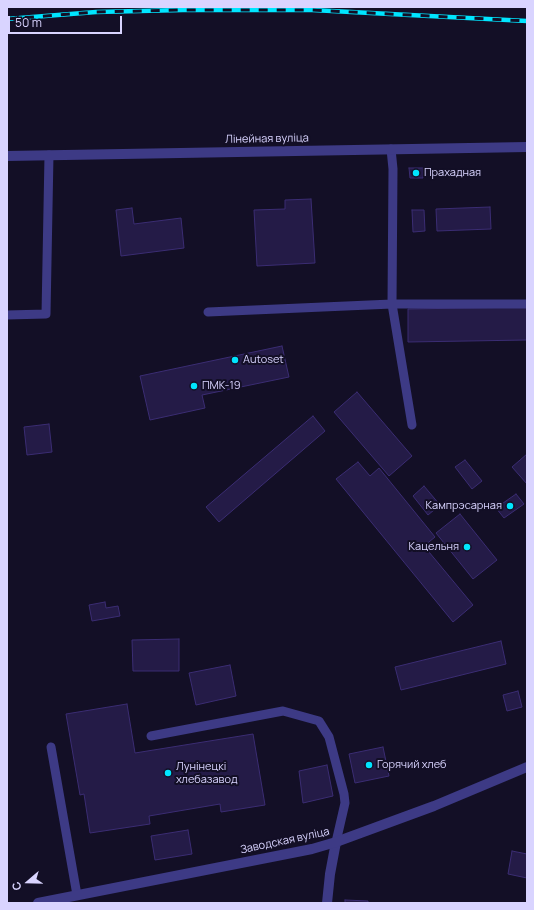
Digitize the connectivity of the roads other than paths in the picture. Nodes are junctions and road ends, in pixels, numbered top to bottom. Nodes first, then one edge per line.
1 (527, 147) edge
2 (391, 149) junction
3 (49, 155) junction
4 (7, 156) edge
5 (392, 304) junction
6 (527, 304) edge
7 (208, 312) dead end
8 (7, 315) edge
9 (412, 425) dead end
10 (151, 736) dead end
11 (51, 747) dead end
12 (527, 767) edge
13 (336, 842) junction
14 (77, 895) junction
15 (38, 903) edge
16 (327, 903) edge

1 - 2 street, Лінейная вуліца
2 - 3 street, Лінейная вуліца
2 - 5 lane
3 - 4 street, Лінейная вуліца
3 - 8 lane
5 - 6 lane
5 - 7 lane
5 - 9 lane
10 - 13 lane
11 - 14 lane
12 - 13 street, Заводская вуліца
13 - 14 street, Заводская вуліца
13 - 16 street
14 - 15 street, Заводская вуліца

